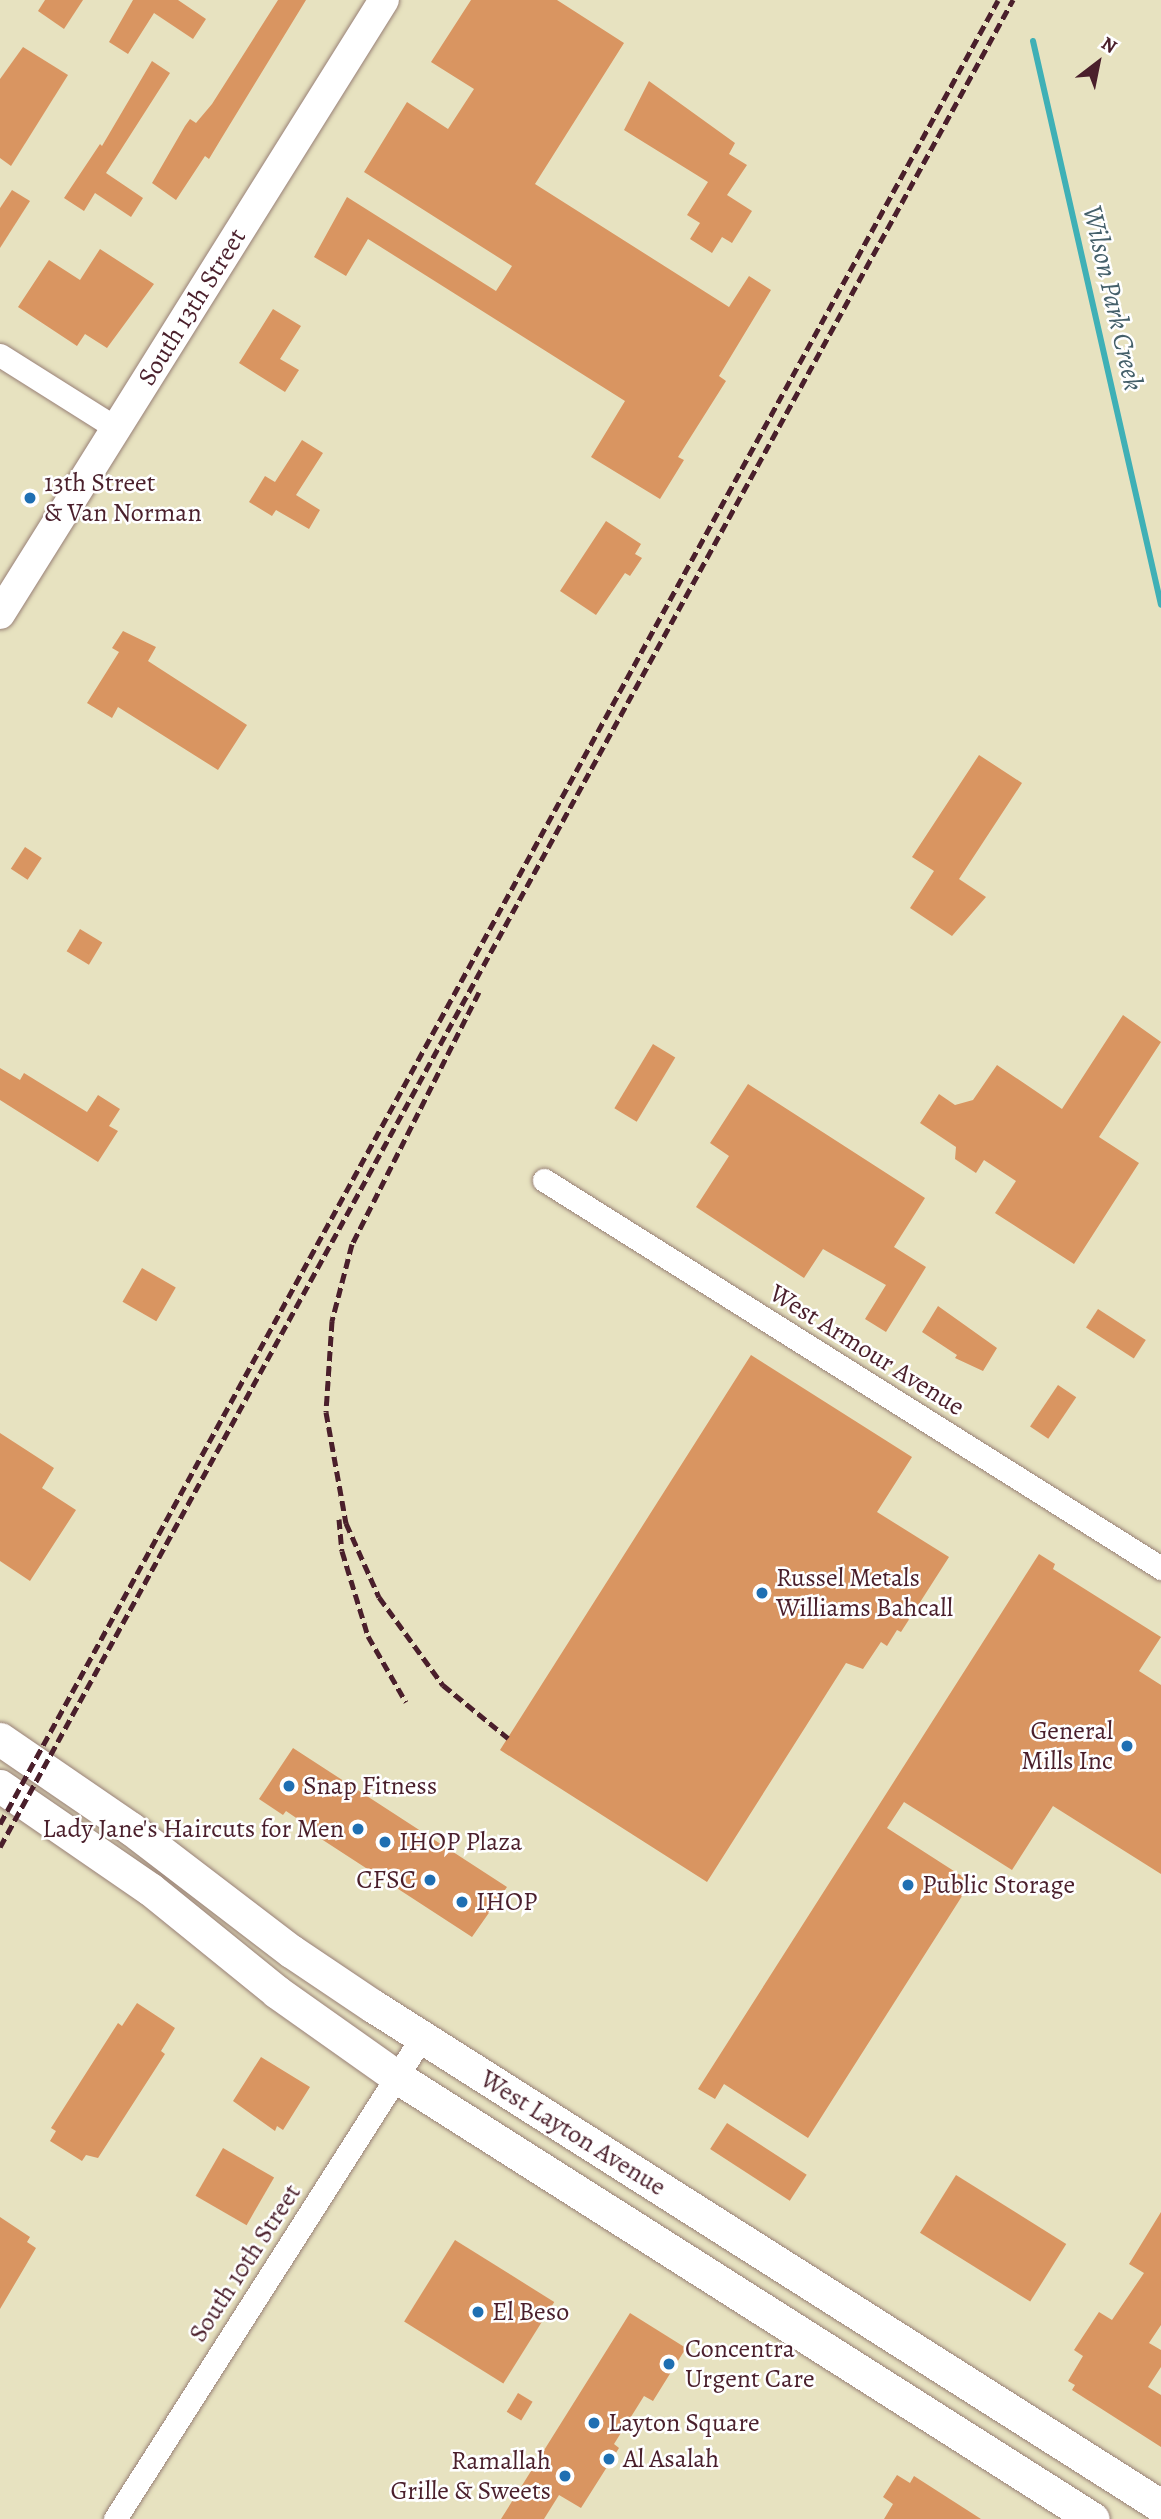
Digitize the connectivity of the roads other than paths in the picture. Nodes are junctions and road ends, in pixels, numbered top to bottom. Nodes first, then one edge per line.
1 (384, 0) edge
2 (0, 355) edge
3 (116, 428) junction
4 (0, 614) edge
5 (544, 1180) dead end
6 (1161, 1568) edge
7 (0, 1739) edge
8 (0, 1786) edge
9 (422, 2037) junction
10 (397, 2077) junction
11 (1161, 2506) edge
12 (114, 2519) edge
13 (1093, 2519) edge

1 - 3 street, South 13th Street
2 - 3 street
3 - 4 street, South 13th Street
5 - 6 street, West Armour Avenue
7 - 9 main road, West Layton Avenue
8 - 10 main road, West Layton Avenue
9 - 10 street, South 10th Street
9 - 11 main road, West Layton Avenue
10 - 12 street, South 10th Street
10 - 13 main road, West Layton Avenue

